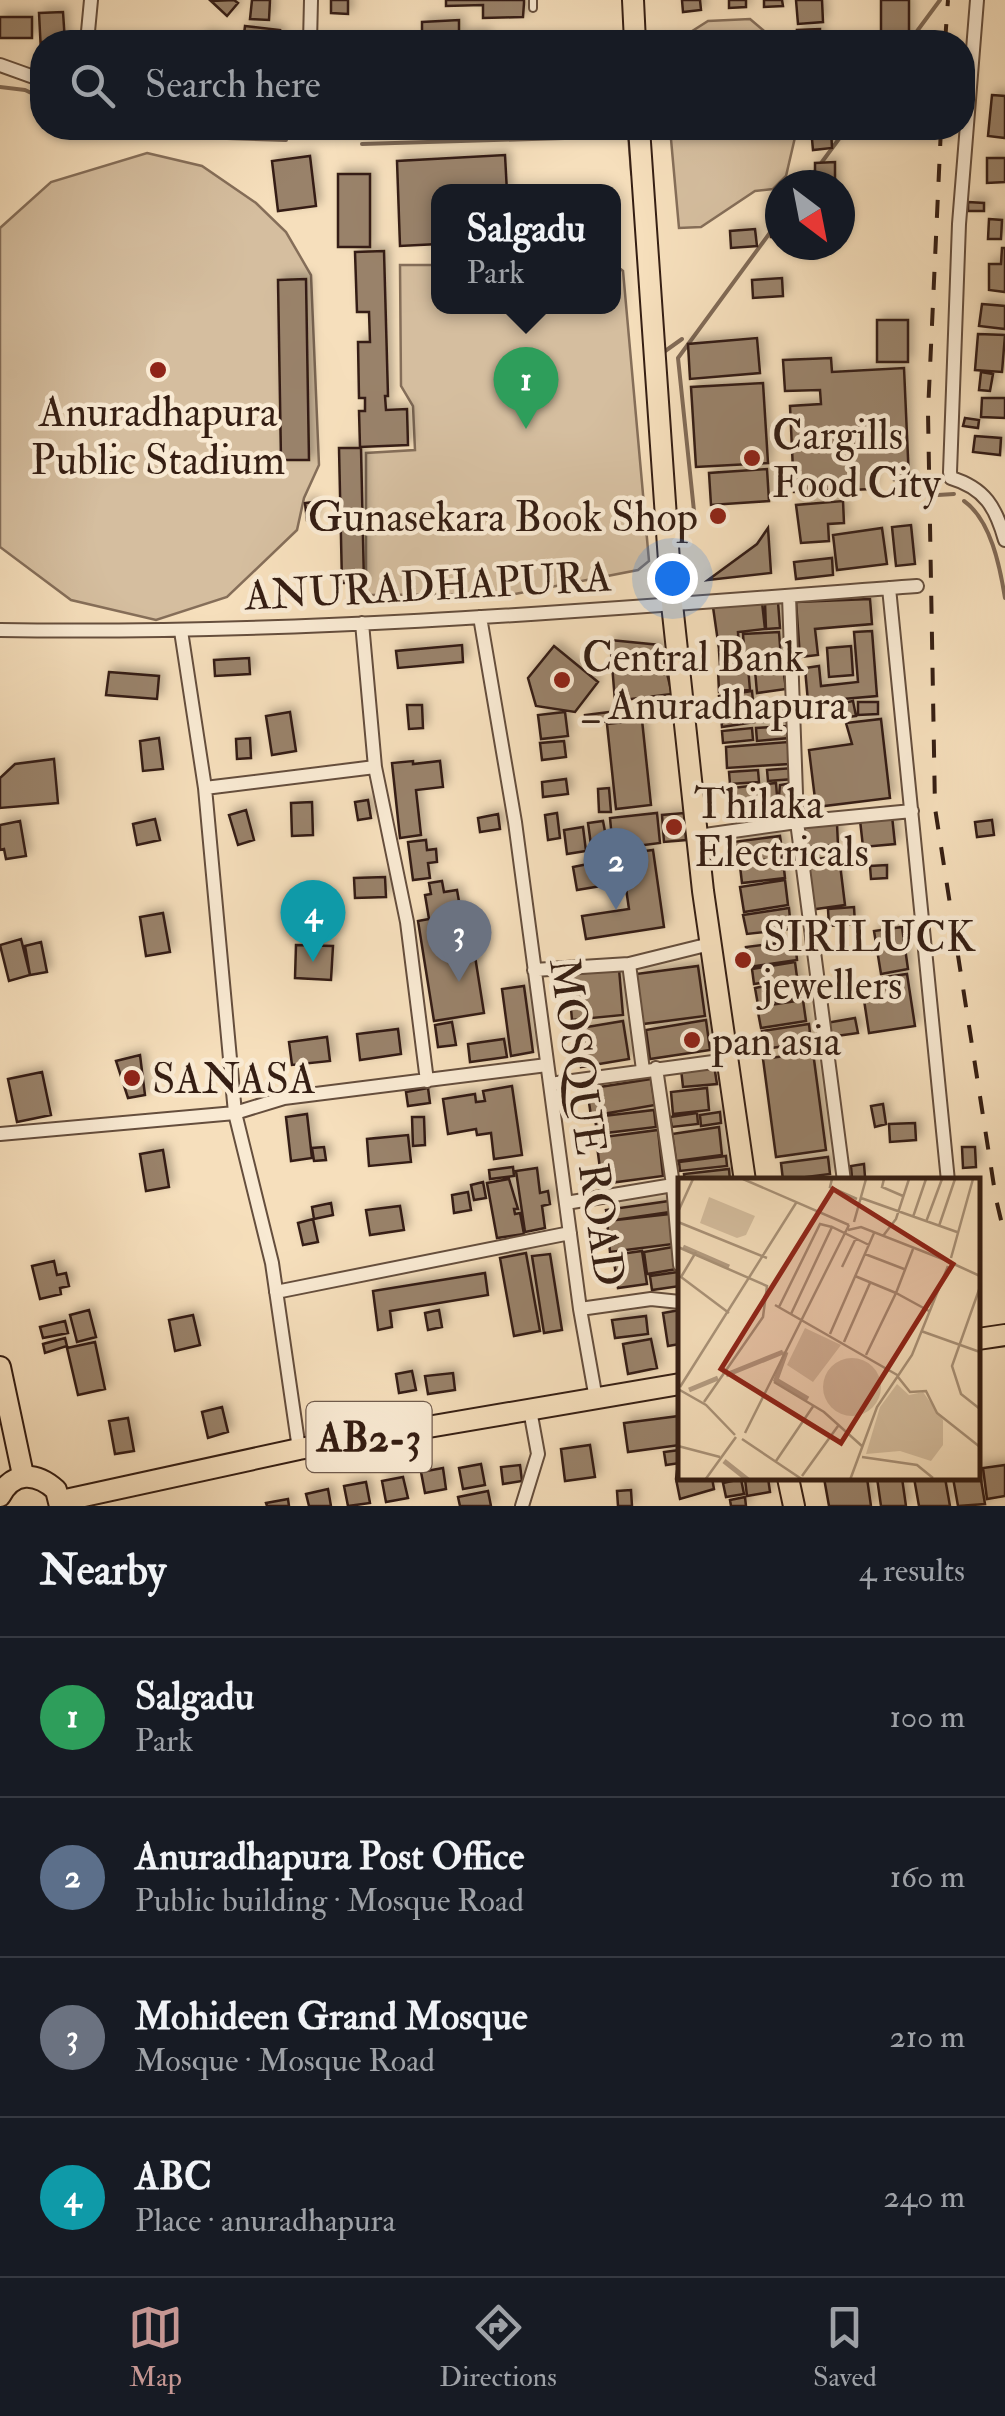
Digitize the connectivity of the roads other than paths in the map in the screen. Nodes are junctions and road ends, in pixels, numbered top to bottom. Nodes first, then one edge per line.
1 (91, 0) edge
2 (311, 0) edge
3 (633, 0) edge
4 (977, 0) edge
5 (89, 30) edge
6 (310, 30) edge
7 (634, 30) edge
8 (975, 30) edge
9 (0, 65) edge
10 (30, 76) edge
11 (639, 140) edge
12 (966, 140) edge
13 (1005, 540) edge
14 (917, 586) dead end
15 (889, 588) junction
16 (789, 596) junction
17 (672, 604) junction
18 (480, 617) junction
19 (362, 623) junction
20 (0, 630) edge
21 (181, 631) junction
22 (375, 767) junction
23 (205, 788) junction
24 (912, 811) junction
25 (797, 822) junction
26 (698, 836) junction
27 (710, 944) junction
28 (629, 964) junction
29 (534, 970) junction
30 (728, 1060) junction
31 (547, 1065) junction
32 (650, 1069) junction
33 (427, 1081) junction
34 (550, 1084) junction
35 (235, 1113) junction
36 (0, 1134) edge
37 (745, 1178) edge
38 (844, 1178) edge
39 (948, 1178) edge
40 (674, 1185) junction
41 (566, 1203) junction
42 (570, 1233) junction
43 (678, 1238) edge
44 (276, 1292) junction
45 (678, 1302) edge
46 (580, 1309) junction
47 (0, 1367) edge
48 (678, 1384) edge
49 (596, 1399) junction
50 (530, 1410) junction
51 (299, 1448) junction
52 (22, 1475) junction
53 (789, 1481) edge
54 (0, 1496) edge
55 (60, 1504) edge
56 (522, 1506) edge
57 (794, 1506) edge

1 - 5 street
2 - 6 street
3 - 7 main road
4 - 8 street
9 - 10 street
11 - 17 main road
12 - 13 street
14 - 15 street, ANURADHAPURA
15 - 16 street, ANURADHAPURA
15 - 24 street
16 - 17 street, ANURADHAPURA
16 - 25 street
17 - 18 street, ANURADHAPURA
17 - 26 main road
18 - 19 street, ANURADHAPURA
18 - 29 street, MOSQUE ROAD
19 - 21 street, ANURADHAPURA
19 - 22 street
20 - 21 street, ANURADHAPURA
21 - 23 street
22 - 23 street
22 - 33 street
23 - 35 street
24 - 25 street
24 - 39 street
25 - 26 street
25 - 38 street
26 - 27 main road
27 - 28 street
27 - 30 main road
28 - 29 street
28 - 32 street
29 - 31 street, MOSQUE ROAD
30 - 32 street
30 - 37 main road
31 - 33 street
31 - 34 street, MOSQUE ROAD
32 - 34 street
32 - 40 street
33 - 35 street
34 - 41 street, MOSQUE ROAD
35 - 36 street
35 - 44 street
40 - 41 street
40 - 43 street
41 - 42 street, MOSQUE ROAD
42 - 44 street
42 - 46 street, MOSQUE ROAD
44 - 51 street
45 - 46 street
46 - 49 street, MOSQUE ROAD
47 - 52 main road
48 - 49 main road, AB2-3
49 - 50 main road, AB2-3
50 - 51 main road, AB2-3
50 - 56 street
51 - 55 main road, AB2-3
52 - 54 main road
52 - 55 main road
53 - 57 main road

